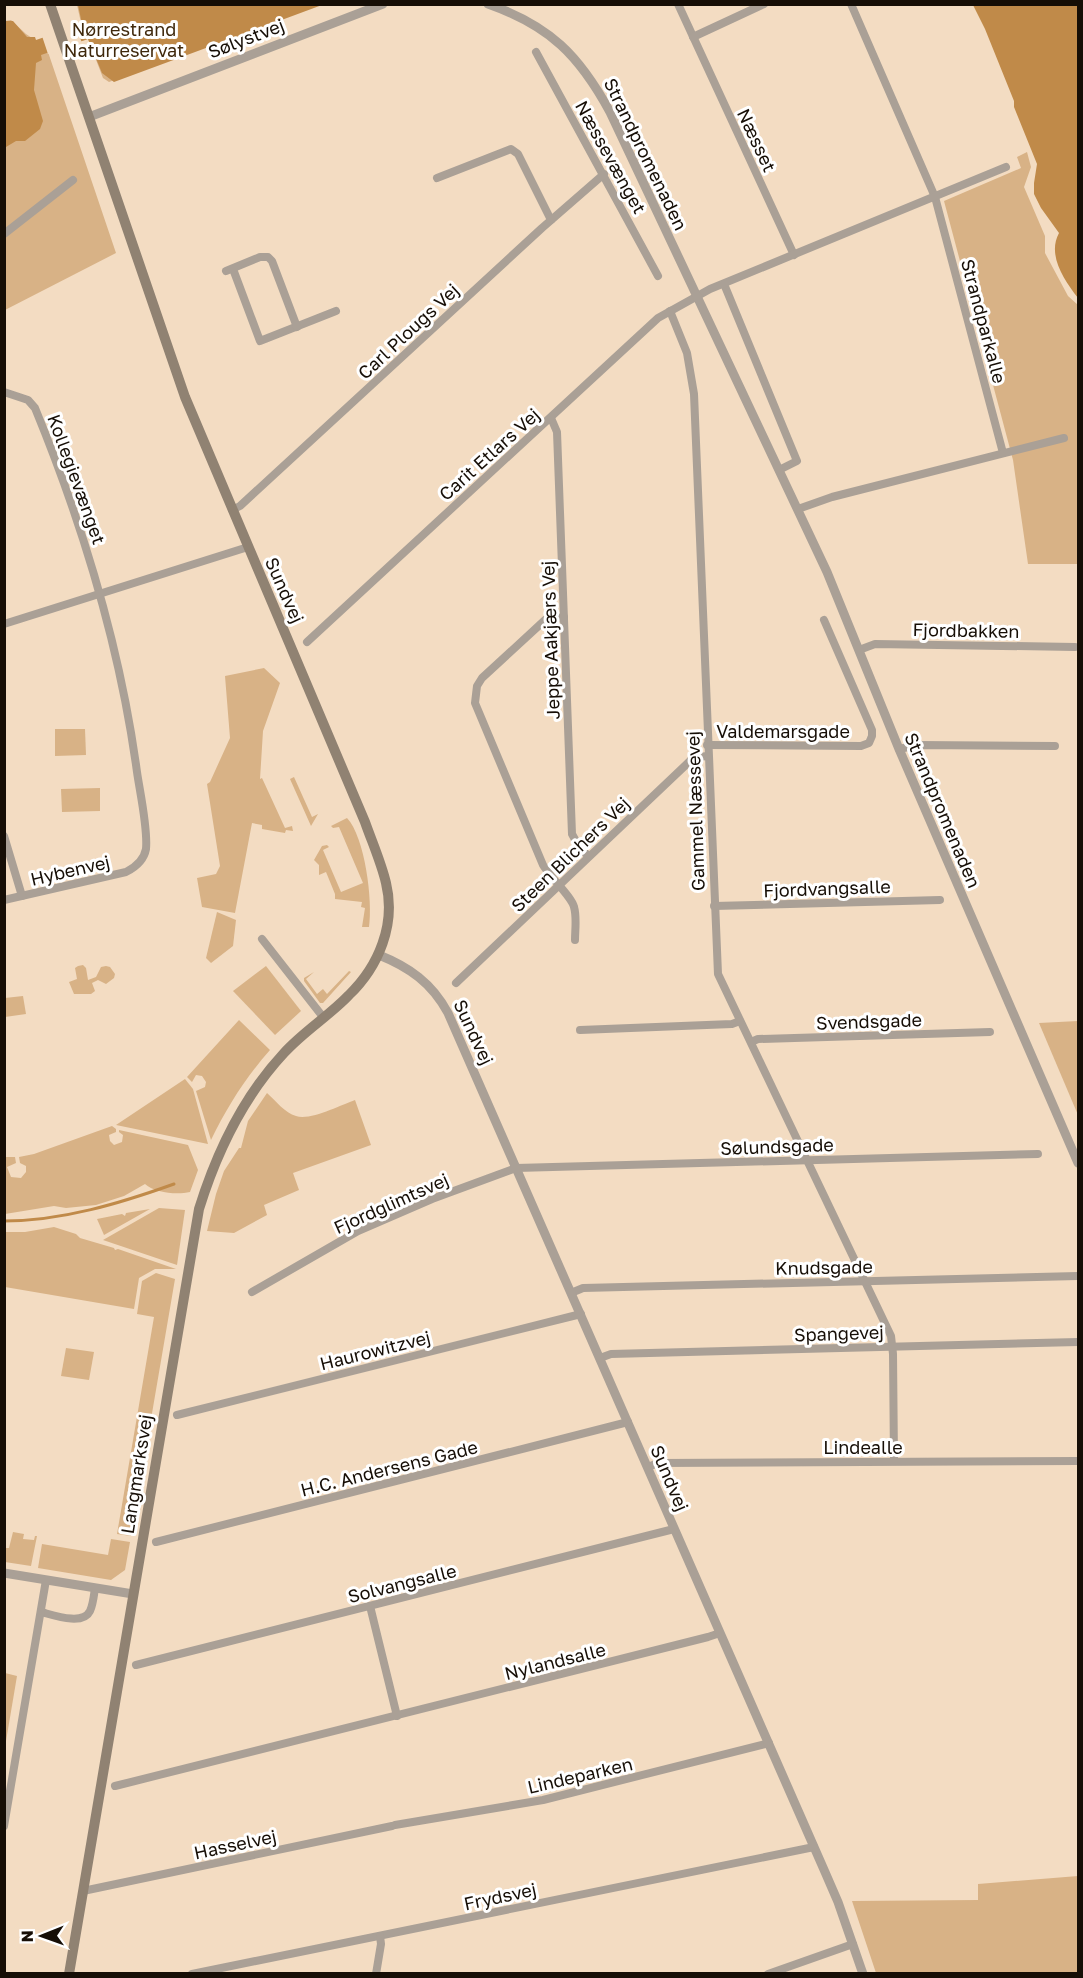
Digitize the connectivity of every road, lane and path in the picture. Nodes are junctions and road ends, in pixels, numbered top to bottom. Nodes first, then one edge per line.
1 (50, 4) edge
2 (383, 4) edge
3 (488, 4) edge
4 (678, 4) edge
5 (764, 4) edge
6 (851, 4) edge
7 (693, 37) junction
8 (536, 52) dead end
9 (88, 117) junction
10 (1006, 167) dead end
11 (604, 174) junction
12 (436, 178) dead end
13 (73, 180) dead end
14 (935, 196) junction
15 (551, 220) junction
16 (4, 234) edge
17 (794, 255) junction
18 (658, 276) dead end
19 (724, 284) junction
20 (697, 296) junction
21 (336, 311) dead end
22 (670, 311) junction
23 (297, 327) junction
24 (4, 392) edge
25 (551, 418) junction
26 (1064, 438) dead end
27 (1003, 453) junction
28 (779, 470) junction
29 (798, 509) junction
30 (232, 510) junction
31 (248, 547) junction
32 (100, 594) junction
33 (564, 617) junction
34 (824, 620) dead end
35 (4, 624) edge
36 (307, 642) dead end
37 (1075, 647) dead end
38 (859, 650) junction
39 (707, 745) junction
40 (1055, 746) dead end
41 (899, 749) junction
42 (708, 756) junction
43 (4, 836) edge
44 (588, 856) junction
45 (139, 863) joint
46 (558, 886) junction
47 (22, 896) junction
48 (4, 900) edge
49 (940, 900) dead end
50 (714, 906) junction
51 (262, 939) dead end
52 (575, 940) dead end
53 (379, 955) junction
54 (456, 983) dead end
55 (323, 1017) junction
56 (740, 1021) junction
57 (580, 1030) dead end
58 (990, 1032) dead end
59 (751, 1042) junction
60 (1038, 1154) dead end
61 (807, 1160) junction
62 (1078, 1163) edge
63 (516, 1168) junction
64 (1078, 1276) edge
65 (864, 1281) junction
66 (252, 1292) dead end
67 (571, 1293) junction
68 (581, 1314) junction
69 (1078, 1342) edge
70 (893, 1346) junction
71 (600, 1358) junction
72 (177, 1415) dead end
73 (628, 1422) junction
74 (894, 1461) junction
75 (1078, 1461) edge
76 (648, 1467) junction
77 (674, 1529) junction
78 (156, 1542) dead end
79 (4, 1573) edge
80 (46, 1580) junction
81 (95, 1588) junction
82 (133, 1594) junction
83 (370, 1606) junction
84 (41, 1612) junction
85 (720, 1633) junction
86 (136, 1665) dead end
87 (397, 1716) junction
88 (769, 1743) junction
89 (115, 1786) dead end
90 (4, 1826) edge
91 (394, 1826) joint
92 (814, 1847) junction
93 (83, 1891) junction
94 (380, 1936) junction
95 (853, 1944) junction
96 (69, 1974) edge
97 (192, 1974) edge
98 (376, 1974) edge
99 (768, 1974) edge
100 (863, 1974) edge

1 - 9 main road, Sundvej
2 - 9 street, Sølystvej
3 - 20 street, Strandpromenaden
4 - 7 street, Næsset
5 - 7 street
6 - 14 street
7 - 17 street, Næsset
8 - 11 street, Næssevænget
9 - 30 main road, Sundvej
10 - 14 street
11 - 15 street, Carl Plougs Vej
11 - 18 street, Næssevænget
12 - 15 street
13 - 16 street
14 - 17 street
14 - 27 street, Strandparkalle
15 - 30 street, Carl Plougs Vej
17 - 19 street
19 - 20 street
19 - 28 street
20 - 22 street, Carit Etlars Vej
20 - 28 street, Strandpromenaden
21 - 23 street
22 - 25 street, Carit Etlars Vej
22 - 39 street, Gammel Næssevej
23 - 23 street
24 - 32 street, Kollegievænget
25 - 33 street, Jeppe Aakjærs Vej
25 - 36 street, Carit Etlars Vej
26 - 27 street
27 - 29 street
28 - 29 street, Strandpromenaden
29 - 38 street, Strandpromenaden
30 - 31 main road, Sundvej
31 - 32 street
31 - 53 main road, Sundvej
32 - 35 street
32 - 45 street, Kollegievænget
33 - 44 street, Jeppe Aakjærs Vej
33 - 46 street
34 - 39 street, Valdemarsgade
37 - 38 street, Fjordbakken
38 - 41 street, Strandpromenaden
39 - 42 street, Gammel Næssevej
40 - 41 street
41 - 62 street, Strandpromenaden
42 - 44 street, Steen Blichers Vej
42 - 50 street, Gammel Næssevej
43 - 47 street
44 - 46 street, Steen Blichers Vej
45 - 47 street, Hybenvej
46 - 52 street
46 - 54 street, Steen Blichers Vej
47 - 48 street, Hybenvej
49 - 50 street, Fjordvangsalle
50 - 56 street, Gammel Næssevej
51 - 55 street
53 - 55 main road, Langmarksvej
53 - 63 street, Sundvej
55 - 82 main road, Langmarksvej
56 - 57 street
56 - 59 street, Gammel Næssevej
58 - 59 street, Svendsgade
59 - 61 street, Gammel Næssevej
60 - 61 street, Sølundsgade
61 - 63 street, Sølundsgade
61 - 65 street, Gammel Næssevej
63 - 66 street, Fjordglimtsvej
63 - 67 street, Sundvej
64 - 65 street, Knudsgade
65 - 67 street, Knudsgade
65 - 70 street, Gammel Næssevej
67 - 68 street, Sundvej
68 - 71 street, Sundvej
68 - 72 street, Haurowitzvej
69 - 70 street, Spangevej
70 - 71 street, Spangevej
70 - 74 street
71 - 73 street, Sundvej
73 - 76 street, Sundvej
73 - 78 street, H.C. Andersens Gade
74 - 75 street, Lindealle
74 - 76 street, Lindealle
76 - 77 street, Sundvej
77 - 83 street, Solvangsalle
77 - 85 street, Sundvej
79 - 80 street
80 - 81 street
80 - 84 street
81 - 82 street
81 - 84 street
82 - 93 main road, Langmarksvej
83 - 86 street, Solvangsalle
83 - 87 street
84 - 90 street
85 - 87 street, Nylandsalle
85 - 88 street, Sundvej
87 - 89 street, Nylandsalle
88 - 91 street, Lindeparken
88 - 92 street, Sundvej
91 - 93 street, Hasselvej
92 - 94 street, Frydsvej
92 - 95 street, Sundvej
93 - 96 main road, Langmarksvej
94 - 97 street, Frydsvej
94 - 98 street
95 - 99 street
95 - 100 street, Sundvej

